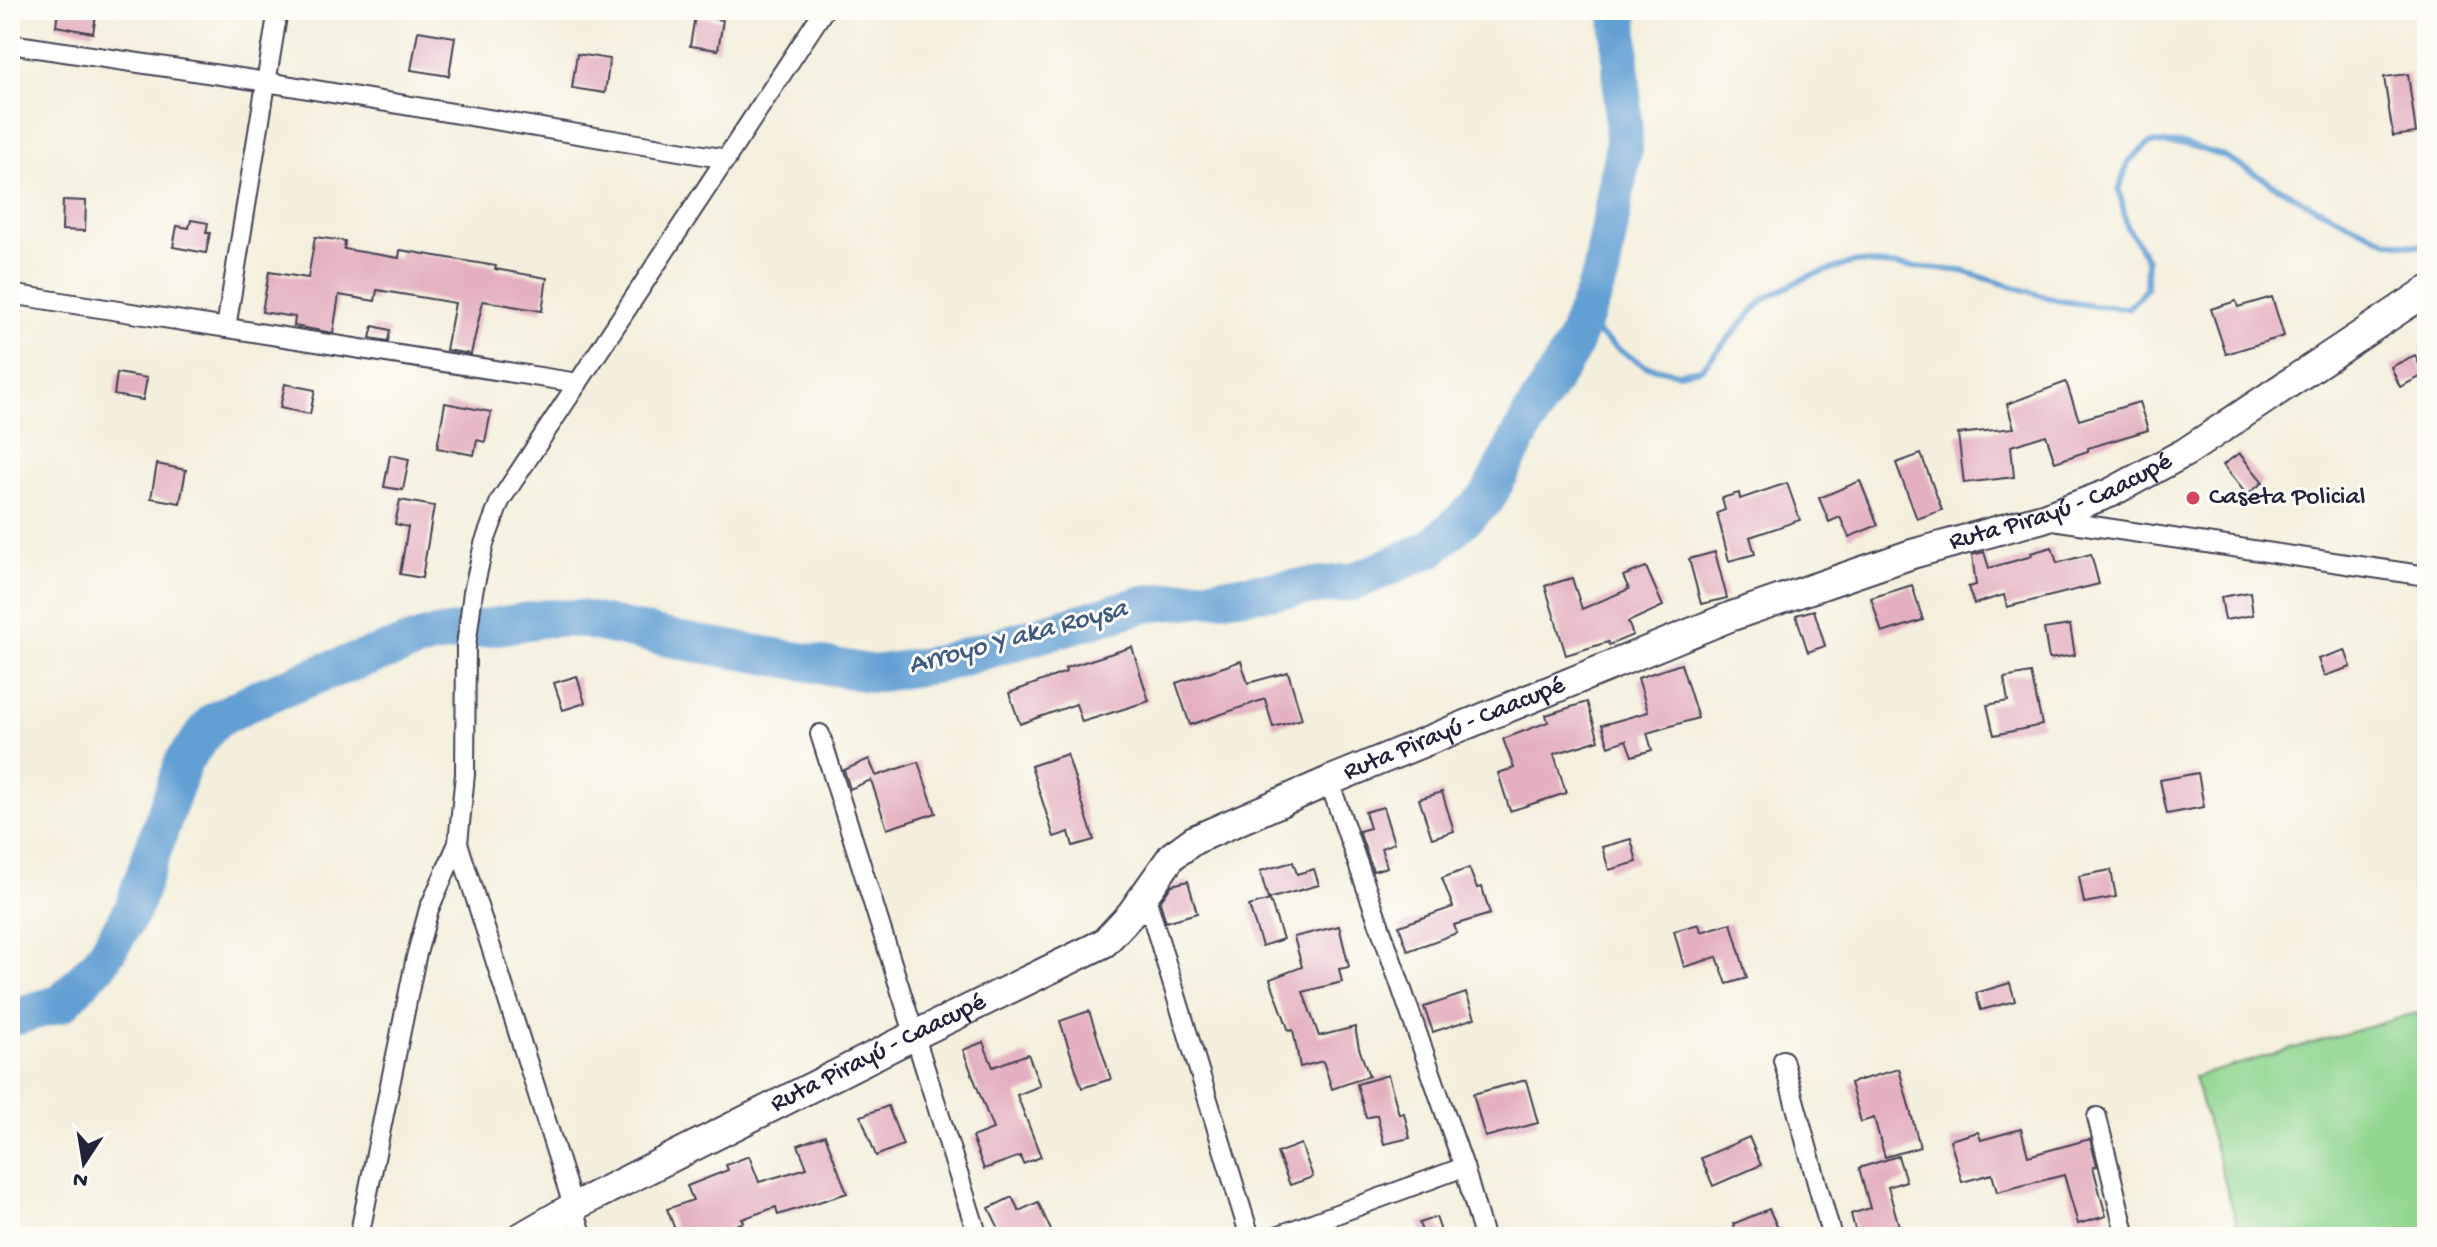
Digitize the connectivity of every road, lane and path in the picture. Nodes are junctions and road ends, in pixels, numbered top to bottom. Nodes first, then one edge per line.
1 (278, 10) edge
2 (824, 10) edge
3 (10, 44) edge
4 (267, 82) junction
5 (727, 159) junction
6 (2427, 291) edge
7 (10, 294) edge
8 (226, 328) junction
9 (578, 383) junction
10 (2043, 518) junction
11 (2427, 576) edge
12 (820, 734) dead end
13 (1329, 781) junction
14 (458, 843) junction
15 (1145, 894) junction
16 (913, 1036) junction
17 (1783, 1060) dead end
18 (2097, 1117) dead end
19 (1464, 1167) junction
20 (573, 1207) junction
21 (359, 1237) edge
22 (521, 1237) edge
23 (583, 1237) edge
24 (978, 1237) edge
25 (1250, 1237) edge
26 (1274, 1237) edge
27 (1484, 1237) edge
28 (1832, 1237) edge
29 (2126, 1237) edge

1 - 4 street
2 - 5 street
3 - 4 street
4 - 5 street
4 - 8 street
5 - 9 street
6 - 10 main road, Ruta Pirayú - Caacupé
7 - 8 street
8 - 9 street
9 - 14 street
10 - 11 street
10 - 13 main road, Ruta Pirayú - Caacupé
12 - 16 street
13 - 15 main road, Ruta Pirayú - Caacupé
13 - 19 street
14 - 20 street
14 - 21 street
15 - 16 main road, Ruta Pirayú - Caacupé
15 - 25 street
16 - 20 main road, Ruta Pirayú - Caacupé
16 - 24 street
17 - 28 street
18 - 29 street
19 - 26 street
19 - 27 street
20 - 22 main road, Ruta Pirayú - Caacupé
20 - 23 street

